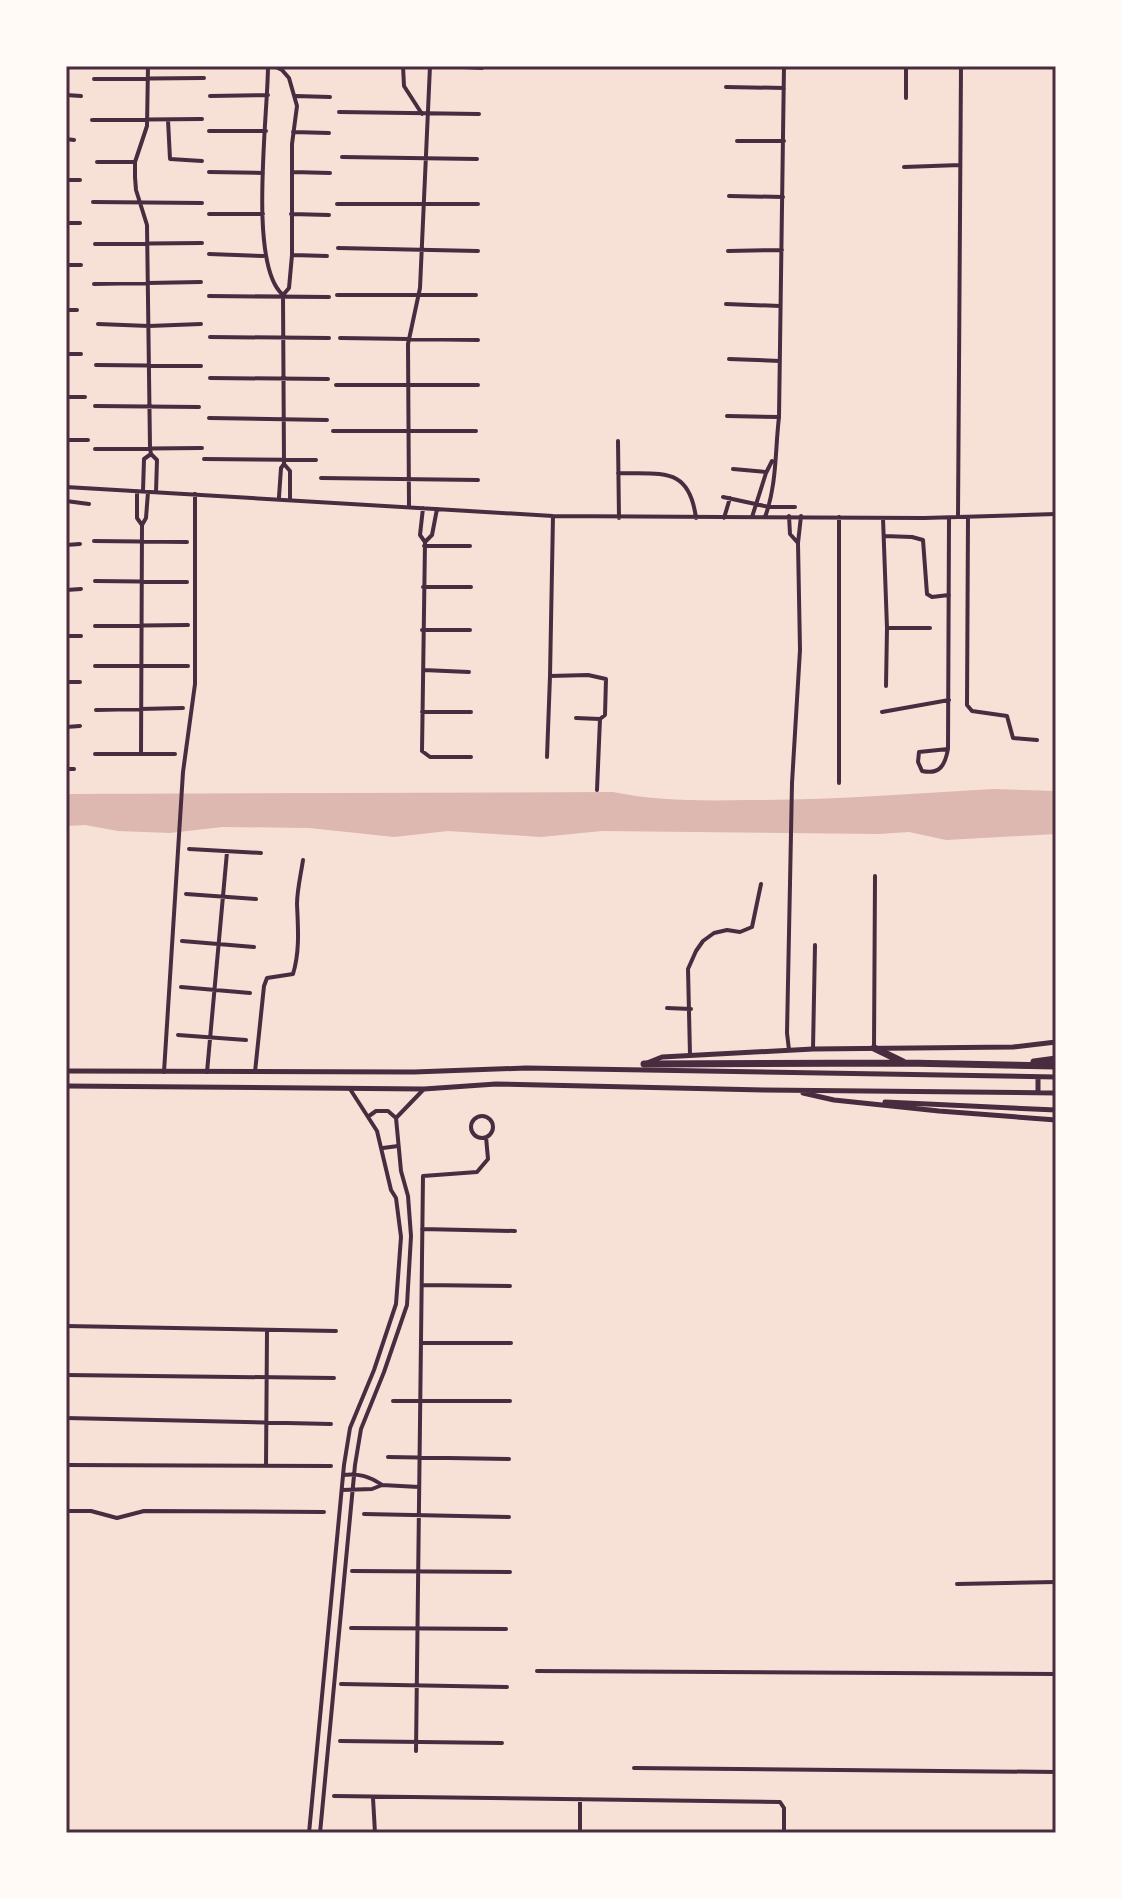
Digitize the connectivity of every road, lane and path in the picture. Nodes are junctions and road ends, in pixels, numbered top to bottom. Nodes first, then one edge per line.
1 (148, 66) edge
2 (271, 66) edge
3 (430, 66) edge
4 (446, 66) edge
5 (784, 66) edge
6 (906, 66) edge
7 (961, 66) edge
8 (340, 67) edge
9 (403, 67) edge
10 (482, 68) edge
11 (204, 78) dead end
12 (94, 79) dead end
13 (148, 79) junction
14 (726, 87) dead end
15 (784, 88) junction
16 (66, 95) edge
17 (268, 95) junction
18 (81, 96) dead end
19 (210, 96) dead end
20 (296, 96) junction
21 (330, 97) dead end
22 (906, 98) dead end
23 (339, 112) dead end
24 (422, 114) junction
25 (479, 114) dead end
26 (428, 115) junction
27 (202, 119) dead end
28 (92, 120) dead end
29 (147, 120) junction
30 (168, 120) junction
31 (209, 131) dead end
32 (266, 131) junction
33 (293, 132) junction
34 (329, 133) dead end
35 (66, 139) edge
36 (74, 140) dead end
37 (737, 141) dead end
38 (784, 141) junction
39 (342, 157) dead end
40 (425, 159) junction
41 (477, 159) dead end
42 (202, 161) dead end
43 (97, 162) dead end
44 (135, 162) junction
45 (960, 165) junction
46 (904, 167) dead end
47 (209, 172) dead end
48 (291, 172) junction
49 (264, 173) junction
50 (330, 173) dead end
51 (66, 180) edge
52 (80, 180) dead end
53 (729, 196) dead end
54 (783, 197) junction
55 (140, 201) junction
56 (93, 202) dead end
57 (202, 203) dead end
58 (337, 204) dead end
59 (478, 204) dead end
60 (425, 206) junction
61 (209, 214) dead end
62 (264, 214) junction
63 (291, 214) junction
64 (329, 215) dead end
65 (66, 223) edge
66 (80, 223) dead end
67 (202, 243) dead end
68 (95, 244) dead end
69 (149, 244) junction
70 (338, 248) dead end
71 (422, 249) junction
72 (782, 250) junction
73 (478, 251) dead end
74 (728, 251) dead end
75 (209, 254) dead end
76 (292, 255) junction
77 (264, 256) junction
78 (327, 256) dead end
79 (66, 265) edge
80 (81, 265) dead end
81 (201, 282) dead end
82 (94, 284) dead end
83 (148, 284) junction
84 (419, 294) junction
85 (337, 295) dead end
86 (476, 295) dead end
87 (209, 296) dead end
88 (284, 296) junction
89 (329, 297) dead end
90 (726, 304) dead end
91 (780, 306) junction
92 (66, 310) edge
93 (77, 310) dead end
94 (98, 324) dead end
95 (201, 324) dead end
96 (149, 326) junction
97 (210, 337) dead end
98 (284, 337) junction
99 (329, 338) dead end
100 (340, 338) dead end
101 (409, 339) junction
102 (478, 340) dead end
103 (66, 354) edge
104 (81, 354) dead end
105 (729, 359) dead end
106 (780, 361) junction
107 (96, 365) dead end
108 (150, 366) junction
109 (201, 366) dead end
110 (210, 378) dead end
111 (284, 379) junction
112 (328, 379) dead end
113 (336, 385) dead end
114 (478, 385) dead end
115 (409, 386) junction
116 (66, 397) edge
117 (85, 397) dead end
118 (95, 406) dead end
119 (151, 407) junction
120 (199, 407) dead end
121 (727, 416) dead end
122 (779, 417) junction
123 (209, 418) dead end
124 (284, 419) junction
125 (327, 420) dead end
126 (409, 430) junction
127 (333, 431) dead end
128 (476, 431) dead end
129 (66, 440) edge
130 (88, 440) dead end
131 (618, 441) dead end
132 (150, 448) junction
133 (202, 448) dead end
134 (95, 449) dead end
135 (151, 454) junction
136 (204, 459) dead end
137 (773, 459) junction
138 (316, 460) dead end
139 (284, 462) junction
140 (733, 469) dead end
141 (775, 472) junction
142 (618, 473) junction
143 (766, 473) junction
144 (321, 478) dead end
145 (409, 479) junction
146 (478, 480) dead end
147 (66, 487) edge
148 (143, 491) junction
149 (156, 492) junction
150 (195, 494) junction
151 (723, 497) dead end
152 (279, 498) junction
153 (730, 498) junction
154 (290, 499) junction
155 (66, 501) edge
156 (89, 504) dead end
157 (758, 505) junction
158 (409, 507) junction
159 (769, 507) junction
160 (795, 507) dead end
161 (423, 508) junction
162 (437, 509) junction
163 (1056, 514) edge
164 (553, 516) junction
165 (789, 516) junction
166 (801, 516) junction
167 (752, 517) junction
168 (765, 517) junction
169 (839, 517) junction
170 (958, 517) junction
171 (968, 517) junction
172 (619, 518) junction
173 (696, 518) junction
174 (724, 518) junction
175 (883, 518) junction
176 (949, 518) junction
177 (142, 525) junction
178 (884, 536) junction
179 (94, 541) dead end
180 (142, 541) junction
181 (187, 542) dead end
182 (798, 543) junction
183 (80, 544) dead end
184 (424, 544) junction
185 (66, 545) edge
186 (470, 546) dead end
187 (95, 581) dead end
188 (141, 581) junction
189 (187, 582) dead end
190 (423, 587) junction
191 (471, 587) dead end
192 (81, 589) dead end
193 (66, 590) edge
194 (949, 595) junction
195 (140, 625) junction
196 (188, 625) dead end
197 (95, 626) dead end
198 (887, 628) junction
199 (930, 628) dead end
200 (422, 630) junction
201 (470, 630) dead end
202 (66, 636) edge
203 (81, 636) dead end
204 (95, 666) dead end
205 (188, 666) dead end
206 (140, 667) junction
207 (423, 670) junction
208 (469, 672) dead end
209 (550, 676) junction
210 (66, 682) edge
211 (80, 682) dead end
212 (886, 686) dead end
213 (949, 700) junction
214 (140, 708) junction
215 (183, 708) dead end
216 (96, 710) dead end
217 (422, 712) junction
218 (471, 712) dead end
219 (882, 712) dead end
220 (576, 718) dead end
221 (600, 719) junction
222 (80, 726) dead end
223 (66, 727) edge
224 (1037, 740) dead end
225 (948, 749) junction
226 (141, 753) junction
227 (95, 754) dead end
228 (175, 754) dead end
229 (471, 757) dead end
230 (547, 757) dead end
231 (66, 769) edge
232 (74, 769) dead end
233 (839, 783) dead end
234 (597, 790) dead end
235 (189, 849) dead end
236 (227, 852) junction
237 (261, 853) dead end
238 (303, 860) dead end
239 (875, 876) dead end
240 (761, 884) dead end
241 (186, 894) dead end
242 (222, 896) junction
243 (256, 899) dead end
244 (182, 941) dead end
245 (217, 943) junction
246 (815, 945) dead end
247 (254, 947) dead end
248 (181, 987) dead end
249 (213, 988) junction
250 (250, 993) dead end
251 (667, 1008) dead end
252 (691, 1009) junction
253 (178, 1035) dead end
254 (209, 1036) junction
255 (246, 1040) dead end
256 (1056, 1042) edge
257 (874, 1048) junction
258 (813, 1049) junction
259 (789, 1050) junction
260 (690, 1055) junction
261 (1056, 1059) edge
262 (905, 1063) junction
263 (644, 1064) junction
264 (1012, 1065) junction
265 (1056, 1066) edge
266 (624, 1069) junction
267 (66, 1071) edge
268 (164, 1072) junction
269 (207, 1072) junction
270 (255, 1072) junction
271 (1038, 1077) junction
272 (1056, 1077) edge
273 (66, 1086) edge
274 (350, 1088) junction
275 (424, 1089) junction
276 (792, 1091) junction
277 (1038, 1093) junction
278 (1056, 1093) edge
279 (834, 1100) junction
280 (1056, 1110) edge
281 (369, 1116) junction
282 (396, 1118) junction
283 (1056, 1120) edge
284 (486, 1137) junction
285 (398, 1146) junction
286 (383, 1148) junction
287 (422, 1229) junction
288 (515, 1231) dead end
289 (422, 1285) junction
290 (510, 1286) dead end
291 (66, 1326) edge
292 (267, 1331) junction
293 (336, 1331) dead end
294 (421, 1343) junction
295 (511, 1343) dead end
296 (380, 1353) junction
297 (390, 1355) junction
298 (66, 1375) edge
299 (266, 1377) junction
300 (334, 1378) dead end
301 (393, 1401) dead end
302 (419, 1401) junction
303 (510, 1401) dead end
304 (66, 1418) edge
305 (267, 1421) junction
306 (331, 1424) dead end
307 (388, 1457) dead end
308 (420, 1457) junction
309 (509, 1459) dead end
310 (66, 1465) edge
311 (266, 1466) junction
312 (331, 1466) dead end
313 (354, 1474) junction
314 (343, 1475) junction
315 (382, 1485) junction
316 (419, 1487) junction
317 (342, 1490) junction
318 (352, 1490) junction
319 (66, 1511) edge
320 (324, 1512) dead end
321 (364, 1514) dead end
322 (419, 1514) junction
323 (509, 1517) dead end
324 (352, 1571) dead end
325 (418, 1571) junction
326 (510, 1572) dead end
327 (1056, 1582) edge
328 (957, 1584) dead end
329 (329, 1620) junction
330 (340, 1621) junction
331 (351, 1628) dead end
332 (417, 1628) junction
333 (506, 1629) dead end
334 (537, 1671) dead end
335 (1056, 1674) edge
336 (341, 1684) dead end
337 (417, 1685) junction
338 (507, 1687) dead end
339 (340, 1741) dead end
340 (416, 1741) junction
341 (502, 1743) dead end
342 (317, 1748) junction
343 (328, 1748) junction
344 (416, 1751) dead end
345 (634, 1768) dead end
346 (1056, 1772) edge
347 (334, 1796) dead end
348 (373, 1798) junction
349 (580, 1799) junction
350 (309, 1833) edge
351 (320, 1833) edge
352 (375, 1833) edge
353 (580, 1833) edge
354 (784, 1833) edge

1 - 13 street
2 - 17 street
2 - 20 street
3 - 26 street
4 - 10 street
5 - 15 street
6 - 22 street
7 - 45 street
8 - 9 street
9 - 24 street
11 - 13 street
12 - 13 street
13 - 29 street
14 - 15 street
15 - 38 street
16 - 18 street
17 - 19 street
17 - 32 street
20 - 21 street
20 - 33 street
23 - 24 street
24 - 26 street
25 - 26 street
26 - 40 street
27 - 30 street
28 - 29 street
29 - 30 street
29 - 44 street
30 - 42 street
31 - 32 street
32 - 49 street
33 - 34 street
33 - 48 street
35 - 36 street
37 - 38 street
38 - 54 street
39 - 40 street
40 - 41 street
40 - 60 street
43 - 44 street
44 - 55 street
45 - 46 street
45 - 170 street
47 - 49 street
48 - 50 street
48 - 63 street
49 - 62 street
51 - 52 street
53 - 54 street
54 - 72 street
55 - 56 street
55 - 57 street
55 - 69 street
58 - 60 street
59 - 60 street
60 - 71 street
61 - 62 street
62 - 77 street
63 - 64 street
63 - 76 street
65 - 66 street
67 - 69 street
68 - 69 street
69 - 83 street
70 - 71 street
71 - 73 street
71 - 84 street
72 - 74 street
72 - 91 street
75 - 77 street
76 - 78 street
76 - 88 street
77 - 88 street
79 - 80 street
81 - 83 street
82 - 83 street
83 - 96 street
84 - 85 street
84 - 86 street
84 - 101 street
87 - 88 street
88 - 89 street
88 - 98 street
90 - 91 street
91 - 106 street
92 - 93 street
94 - 96 street
95 - 96 street
96 - 108 street
97 - 98 street
98 - 99 street
98 - 111 street
100 - 101 street
101 - 102 street
101 - 115 street
103 - 104 street
105 - 106 street
106 - 122 street
107 - 108 street
108 - 109 street
108 - 119 street
110 - 111 street
111 - 112 street
111 - 124 street
113 - 115 street
114 - 115 street
115 - 126 street
116 - 117 street
118 - 119 street
119 - 120 street
119 - 132 street
121 - 122 street
122 - 137 street
123 - 124 street
124 - 125 street
124 - 139 street
126 - 127 street
126 - 128 street
126 - 145 street
129 - 130 street
131 - 142 street
132 - 133 street
132 - 134 street
132 - 135 street
135 - 148 street
135 - 149 street
136 - 139 street
137 - 141 street
137 - 143 street
138 - 139 street
139 - 152 street
139 - 154 street
140 - 143 street
141 - 143 street
141 - 159 street
142 - 172 street
142 - 173 street
143 - 157 street
144 - 145 street
145 - 146 street
145 - 158 street
147 - 148 street
148 - 149 street
148 - 177 street
148 - 177 street
149 - 150 street
150 - 152 street
150 - 268 street
151 - 153 street
152 - 154 street
153 - 157 street
153 - 174 street
154 - 158 street
155 - 156 street
157 - 159 street
157 - 167 street
158 - 161 street
159 - 160 street
159 - 168 street
161 - 162 street
161 - 184 street
162 - 164 street
162 - 184 street
163 - 171 street
164 - 172 street
164 - 209 street
165 - 166 street
165 - 168 street
165 - 182 street
166 - 169 street
166 - 182 street
167 - 168 street
167 - 174 street
169 - 175 street
169 - 233 street
170 - 171 street
170 - 176 street
171 - 224 street
172 - 173 street
173 - 174 street
175 - 176 street
175 - 178 street
176 - 194 street
177 - 180 street
178 - 194 street
178 - 198 street
179 - 180 street
180 - 181 street
180 - 188 street
182 - 259 street
183 - 185 street
184 - 186 street
184 - 190 street
187 - 188 street
188 - 189 street
188 - 195 street
190 - 191 street
190 - 200 street
192 - 193 street
194 - 213 street
195 - 196 street
195 - 197 street
195 - 206 street
198 - 199 street
198 - 212 street
200 - 201 street
200 - 207 street
202 - 203 street
204 - 206 street
205 - 206 street
206 - 214 street
207 - 208 street
207 - 217 street
209 - 221 street
209 - 230 street
210 - 211 street
213 - 219 street
213 - 225 street
214 - 215 street
214 - 216 street
214 - 226 street
217 - 218 street
217 - 229 street
220 - 221 street
221 - 234 street
222 - 223 street
225 - 225 street
226 - 227 street
226 - 228 street
231 - 232 street
235 - 236 street
236 - 237 street
236 - 242 street
238 - 270 street
239 - 257 street
240 - 252 street
241 - 242 street
242 - 243 street
242 - 245 street
244 - 245 street
245 - 247 street
245 - 249 street
246 - 258 street
248 - 249 street
249 - 250 street
249 - 254 street
251 - 252 street
252 - 260 street
253 - 254 street
254 - 255 street
254 - 269 street
256 - 257 main road
257 - 258 main road
257 - 262 highway
258 - 259 main road
259 - 260 main road
260 - 263 main road
261 - 264 highway
262 - 263 highway
262 - 264 highway
263 - 266 main road
264 - 265 highway
266 - 270 main road
266 - 271 main road
267 - 268 main road
268 - 269 main road
269 - 270 main road
271 - 272 main road
271 - 277 main road
273 - 274 main road
274 - 275 main road
274 - 281 street
275 - 276 main road
275 - 282 street
276 - 277 main road
276 - 279 main road
277 - 278 main road
279 - 280 main road
279 - 283 main road
281 - 282 street
281 - 286 street
282 - 285 street
284 - 284 street
284 - 287 street
285 - 286 street
285 - 297 street
286 - 296 street
287 - 288 street
287 - 289 street
289 - 290 street
289 - 294 street
291 - 292 street
292 - 293 street
292 - 299 street
294 - 295 street
294 - 302 street
296 - 297 street
296 - 314 street
297 - 313 street
298 - 299 street
299 - 300 street
299 - 305 street
301 - 302 street
302 - 303 street
302 - 308 street
304 - 305 street
305 - 306 street
305 - 311 street
307 - 308 street
308 - 309 street
308 - 316 street
310 - 311 street
311 - 312 street
313 - 314 street
313 - 315 street
313 - 318 street
314 - 317 street
315 - 316 street
315 - 318 street
316 - 322 street
317 - 318 street
317 - 329 street
318 - 330 street
319 - 320 street
321 - 322 street
322 - 323 street
322 - 325 street
324 - 325 street
325 - 326 street
325 - 332 street
327 - 328 street
329 - 330 street
329 - 342 street
330 - 343 street
331 - 332 street
332 - 333 street
332 - 337 street
334 - 335 street
336 - 337 street
337 - 338 street
337 - 340 street
339 - 340 street
340 - 341 street
340 - 344 street
342 - 343 street
342 - 350 street
343 - 351 street
345 - 346 street
347 - 348 street
348 - 349 street
348 - 352 street
349 - 353 street
349 - 354 street

